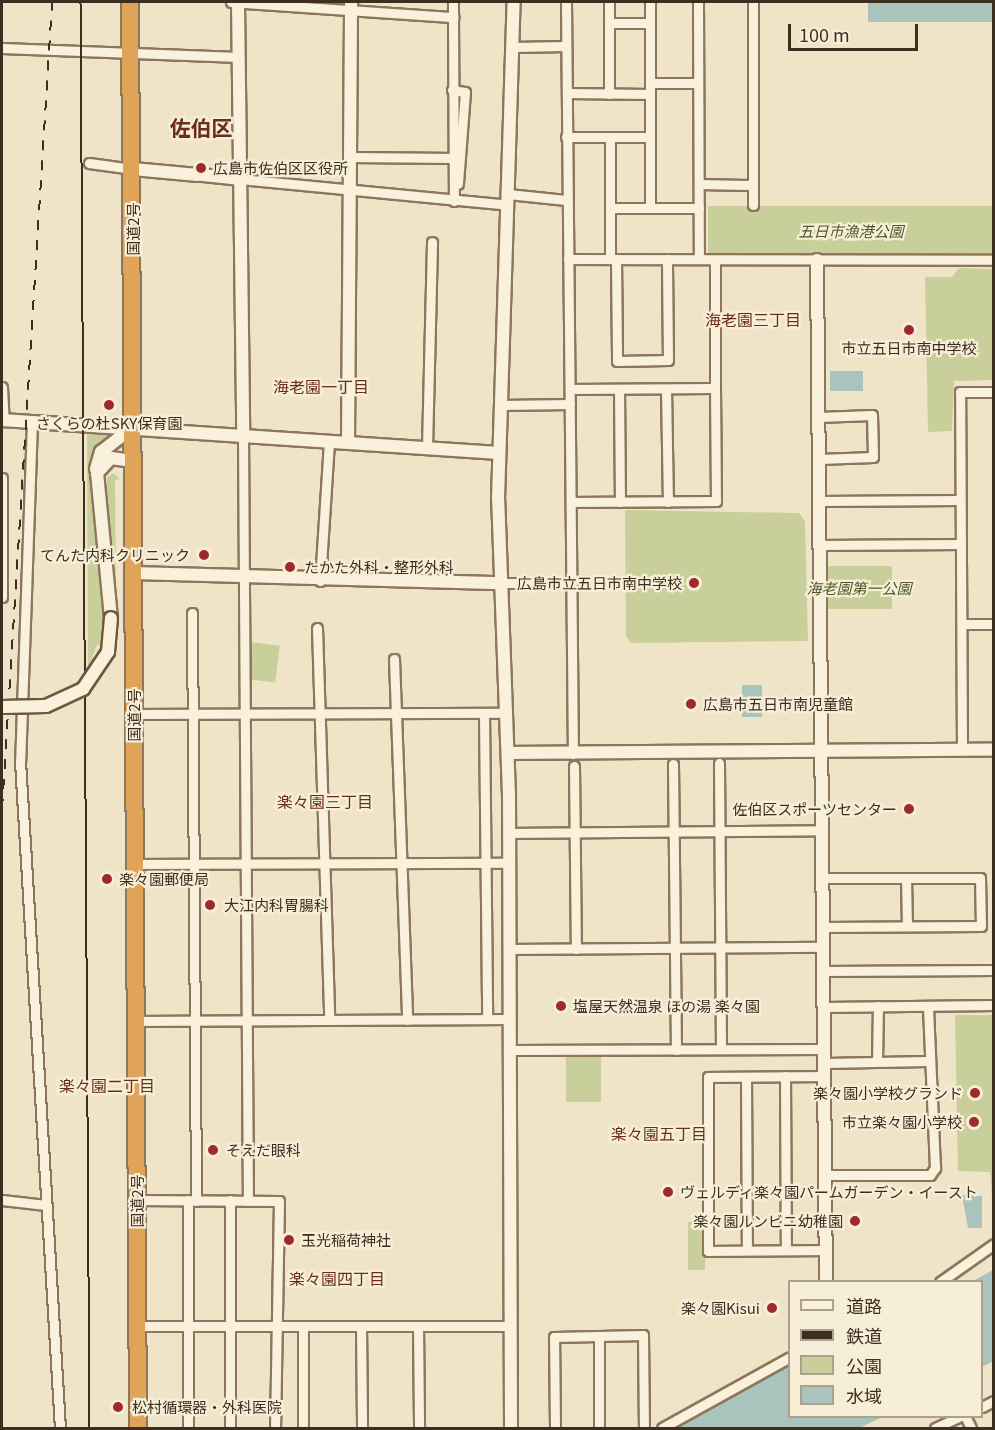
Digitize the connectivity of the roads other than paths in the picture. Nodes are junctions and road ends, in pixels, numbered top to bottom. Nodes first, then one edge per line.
1 (130, 2) edge
2 (231, 2) edge
3 (238, 2) edge
4 (453, 2) edge
5 (514, 2) edge
6 (566, 2) edge
7 (609, 2) edge
8 (650, 2) edge
9 (698, 2) edge
10 (753, 2) edge
11 (351, 6) edge
12 (453, 17) junction
13 (609, 23) junction
14 (650, 23) junction
15 (566, 46) junction
16 (513, 47) junction
17 (2, 48) edge
18 (130, 56) junction
19 (239, 57) junction
20 (650, 83) junction
21 (698, 83) junction
22 (567, 93) junction
23 (609, 94) junction
24 (650, 94) junction
25 (566, 137) junction
26 (610, 137) junction
27 (650, 137) junction
28 (350, 156) junction
29 (456, 158) junction
30 (89, 163) dead end
31 (133, 169) junction
32 (240, 179) junction
33 (699, 184) junction
34 (753, 185) junction
35 (350, 191) junction
36 (508, 200) junction
37 (566, 200) junction
38 (454, 201) junction
39 (753, 205) dead end
40 (610, 208) junction
41 (650, 208) junction
42 (699, 208) junction
43 (432, 242) dead end
44 (568, 259) junction
45 (613, 259) junction
46 (666, 259) junction
47 (699, 259) junction
48 (715, 260) junction
49 (817, 260) junction
50 (993, 260) edge
51 (2, 387) edge
52 (715, 388) junction
53 (570, 389) junction
54 (619, 389) junction
55 (666, 389) junction
56 (993, 392) edge
57 (570, 404) junction
58 (500, 405) junction
59 (818, 417) junction
60 (3, 420) edge
61 (32, 422) junction
62 (133, 428) junction
63 (243, 434) junction
64 (329, 441) junction
65 (348, 442) junction
66 (427, 448) junction
67 (499, 453) junction
68 (819, 459) junction
69 (133, 461) junction
70 (2, 478) edge
71 (97, 480) junction
72 (960, 500) junction
73 (819, 501) junction
74 (572, 502) junction
75 (620, 502) junction
76 (668, 502) junction
77 (3, 516) edge
78 (961, 544) junction
79 (820, 545) junction
80 (134, 573) junction
81 (244, 580) junction
82 (320, 581) junction
83 (502, 583) junction
84 (572, 583) junction
85 (2, 597) edge
86 (192, 613) dead end
87 (962, 624) junction
88 (993, 624) edge
89 (317, 628) dead end
90 (394, 659) dead end
91 (2, 707) edge
92 (318, 712) junction
93 (397, 713) junction
94 (484, 713) junction
95 (507, 713) junction
96 (134, 714) junction
97 (192, 714) junction
98 (246, 714) junction
99 (962, 750) junction
100 (993, 750) edge
101 (822, 751) junction
102 (508, 753) junction
103 (574, 760) junction
104 (719, 763) dead end
105 (673, 764) dead end
106 (719, 830) junction
107 (822, 830) junction
108 (674, 831) junction
109 (575, 832) junction
110 (509, 833) junction
111 (324, 863) junction
112 (402, 863) junction
113 (484, 863) junction
114 (508, 863) junction
115 (135, 864) junction
116 (193, 864) junction
117 (247, 864) junction
118 (906, 878) junction
119 (823, 879) junction
120 (907, 926) junction
121 (823, 927) junction
122 (823, 947) junction
123 (675, 948) junction
124 (720, 948) junction
125 (576, 949) junction
126 (509, 950) junction
127 (993, 970) edge
128 (824, 971) junction
129 (993, 1005) edge
130 (878, 1006) junction
131 (928, 1006) junction
132 (824, 1007) junction
133 (487, 1019) junction
134 (509, 1019) junction
135 (248, 1020) junction
136 (329, 1020) junction
137 (407, 1020) junction
138 (136, 1021) junction
139 (195, 1021) junction
140 (721, 1049) junction
141 (825, 1049) junction
142 (509, 1050) junction
143 (676, 1050) junction
144 (877, 1062) junction
145 (927, 1062) junction
146 (825, 1069) junction
147 (785, 1076) junction
148 (746, 1077) junction
149 (825, 1175) junction
150 (2, 1200) edge
151 (136, 1200) junction
152 (230, 1200) junction
153 (192, 1201) junction
154 (248, 1201) junction
155 (46, 1205) junction
156 (993, 1244) edge
157 (747, 1250) junction
158 (786, 1250) junction
159 (826, 1250) junction
160 (826, 1280) edge
161 (941, 1280) edge
162 (277, 1325) junction
163 (138, 1326) junction
164 (188, 1326) junction
165 (231, 1326) junction
166 (303, 1326) junction
167 (362, 1326) junction
168 (418, 1326) junction
169 (509, 1326) junction
170 (599, 1336) junction
171 (788, 1358) edge
172 (958, 1418) edge
173 (60, 1428) edge
174 (138, 1428) edge
175 (188, 1428) edge
176 (230, 1428) edge
177 (275, 1428) edge
178 (303, 1428) edge
179 (362, 1428) edge
180 (419, 1428) edge
181 (511, 1428) edge
182 (555, 1428) edge
183 (599, 1428) edge
184 (644, 1428) edge
185 (662, 1428) edge
186 (935, 1428) edge

1 - 18 highway, 国道2号
2 - 3 street
3 - 11 street
3 - 19 street
4 - 12 street
5 - 16 street
6 - 15 street
7 - 13 street
8 - 14 street
9 - 21 street
10 - 34 street
11 - 12 street
11 - 28 street
12 - 29 street
13 - 14 street
13 - 23 street
14 - 20 street
15 - 16 street
15 - 22 street
16 - 36 street
17 - 18 street
18 - 19 street
18 - 31 highway, 国道2号
19 - 32 street
20 - 21 street
20 - 24 street
21 - 33 street
22 - 23 street
22 - 25 street
23 - 24 street
24 - 27 street
25 - 26 street
25 - 37 street
26 - 27 street
26 - 40 street
27 - 41 street
28 - 29 street
28 - 35 street
29 - 38 street
30 - 31 street
31 - 32 street
31 - 62 highway, 国道2号
32 - 35 street
32 - 63 street
33 - 34 street
33 - 42 street
34 - 39 street
35 - 38 street
35 - 65 street
36 - 37 street
36 - 38 street
36 - 58 street
37 - 44 street
40 - 41 street
40 - 45 street
41 - 42 street
42 - 47 street
43 - 66 street
44 - 45 street
44 - 53 street
45 - 46 street
45 - 46 street
46 - 47 street
47 - 48 street
48 - 49 street
48 - 52 street
49 - 50 street
49 - 59 street
51 - 60 street
52 - 55 street
52 - 76 street
53 - 54 street
53 - 57 street
54 - 55 street
54 - 75 street
55 - 76 street
56 - 72 street
57 - 58 street
57 - 74 street
58 - 67 street
59 - 68 street
59 - 68 street
60 - 61 street
61 - 62 street
61 - 155 street
62 - 63 street
62 - 69 highway, 国道2号
62 - 71 street
63 - 64 street
63 - 81 street
64 - 65 street
64 - 82 street
65 - 66 street
66 - 67 street
67 - 83 street
68 - 73 street
69 - 71 street
69 - 80 highway, 国道2号
70 - 77 street
71 - 91 street, bridge
72 - 73 street
72 - 78 street
73 - 79 street
74 - 75 street
74 - 84 street
75 - 76 street
77 - 85 street
78 - 79 street
78 - 87 street
79 - 101 street
80 - 81 street
80 - 96 highway, 国道2号
81 - 82 street
81 - 98 street
82 - 83 street
83 - 84 street
83 - 95 street
84 - 103 street
86 - 97 street
87 - 88 street
87 - 99 street
89 - 92 street
90 - 93 street
92 - 93 street
92 - 98 street
92 - 111 street
93 - 94 street
93 - 112 street
94 - 95 street
94 - 113 street
95 - 102 street
96 - 97 street
96 - 115 highway, 国道2号
97 - 98 street
97 - 116 street
98 - 117 street
99 - 100 street
99 - 101 street
101 - 103 street
101 - 107 street
102 - 103 street
102 - 110 street
103 - 109 street
104 - 106 street
105 - 108 street
106 - 107 street
106 - 108 street
106 - 124 street
107 - 119 street
108 - 109 street
108 - 123 street
109 - 110 street
109 - 125 street
110 - 114 street
111 - 112 street
111 - 117 street
111 - 136 street
112 - 113 street
112 - 137 street
113 - 114 street
113 - 133 street
114 - 126 street
115 - 116 street
115 - 138 highway, 国道2号
116 - 117 street
116 - 139 street
117 - 135 street
118 - 119 street
118 - 120 street
118 - 120 street
119 - 121 street
120 - 121 street
121 - 122 street
122 - 124 street
122 - 128 street
123 - 124 street
123 - 125 street
123 - 143 street
124 - 140 street
125 - 126 street
126 - 134 street
127 - 128 street
128 - 132 street
129 - 131 street
130 - 131 street
130 - 132 street
130 - 144 street
131 - 145 street
132 - 141 street
133 - 134 street
133 - 137 street
134 - 142 street
135 - 136 street
135 - 139 street
135 - 154 street
136 - 137 street
138 - 139 street
138 - 151 highway, 国道2号
139 - 153 street
140 - 141 street
140 - 143 street
141 - 146 street
142 - 143 street
142 - 169 street
144 - 145 street
144 - 146 street
145 - 149 street
146 - 147 street
146 - 149 street
147 - 148 street
147 - 158 street
148 - 157 street
148 - 157 street
149 - 159 street
150 - 155 street
151 - 153 street
151 - 163 highway, 国道2号
152 - 153 street
152 - 154 street
152 - 165 street
153 - 164 street
154 - 162 street
155 - 173 street
156 - 161 street
157 - 158 street
158 - 159 street
159 - 160 street
162 - 165 street
162 - 166 street
162 - 177 street
163 - 164 street
163 - 174 highway, 国道2号
164 - 165 street
164 - 175 street
165 - 176 street
166 - 167 street
166 - 178 street
167 - 168 street
167 - 179 street
168 - 169 street
168 - 180 street
169 - 181 street
170 - 182 street
170 - 183 street
170 - 184 street
171 - 185 street
172 - 186 street

